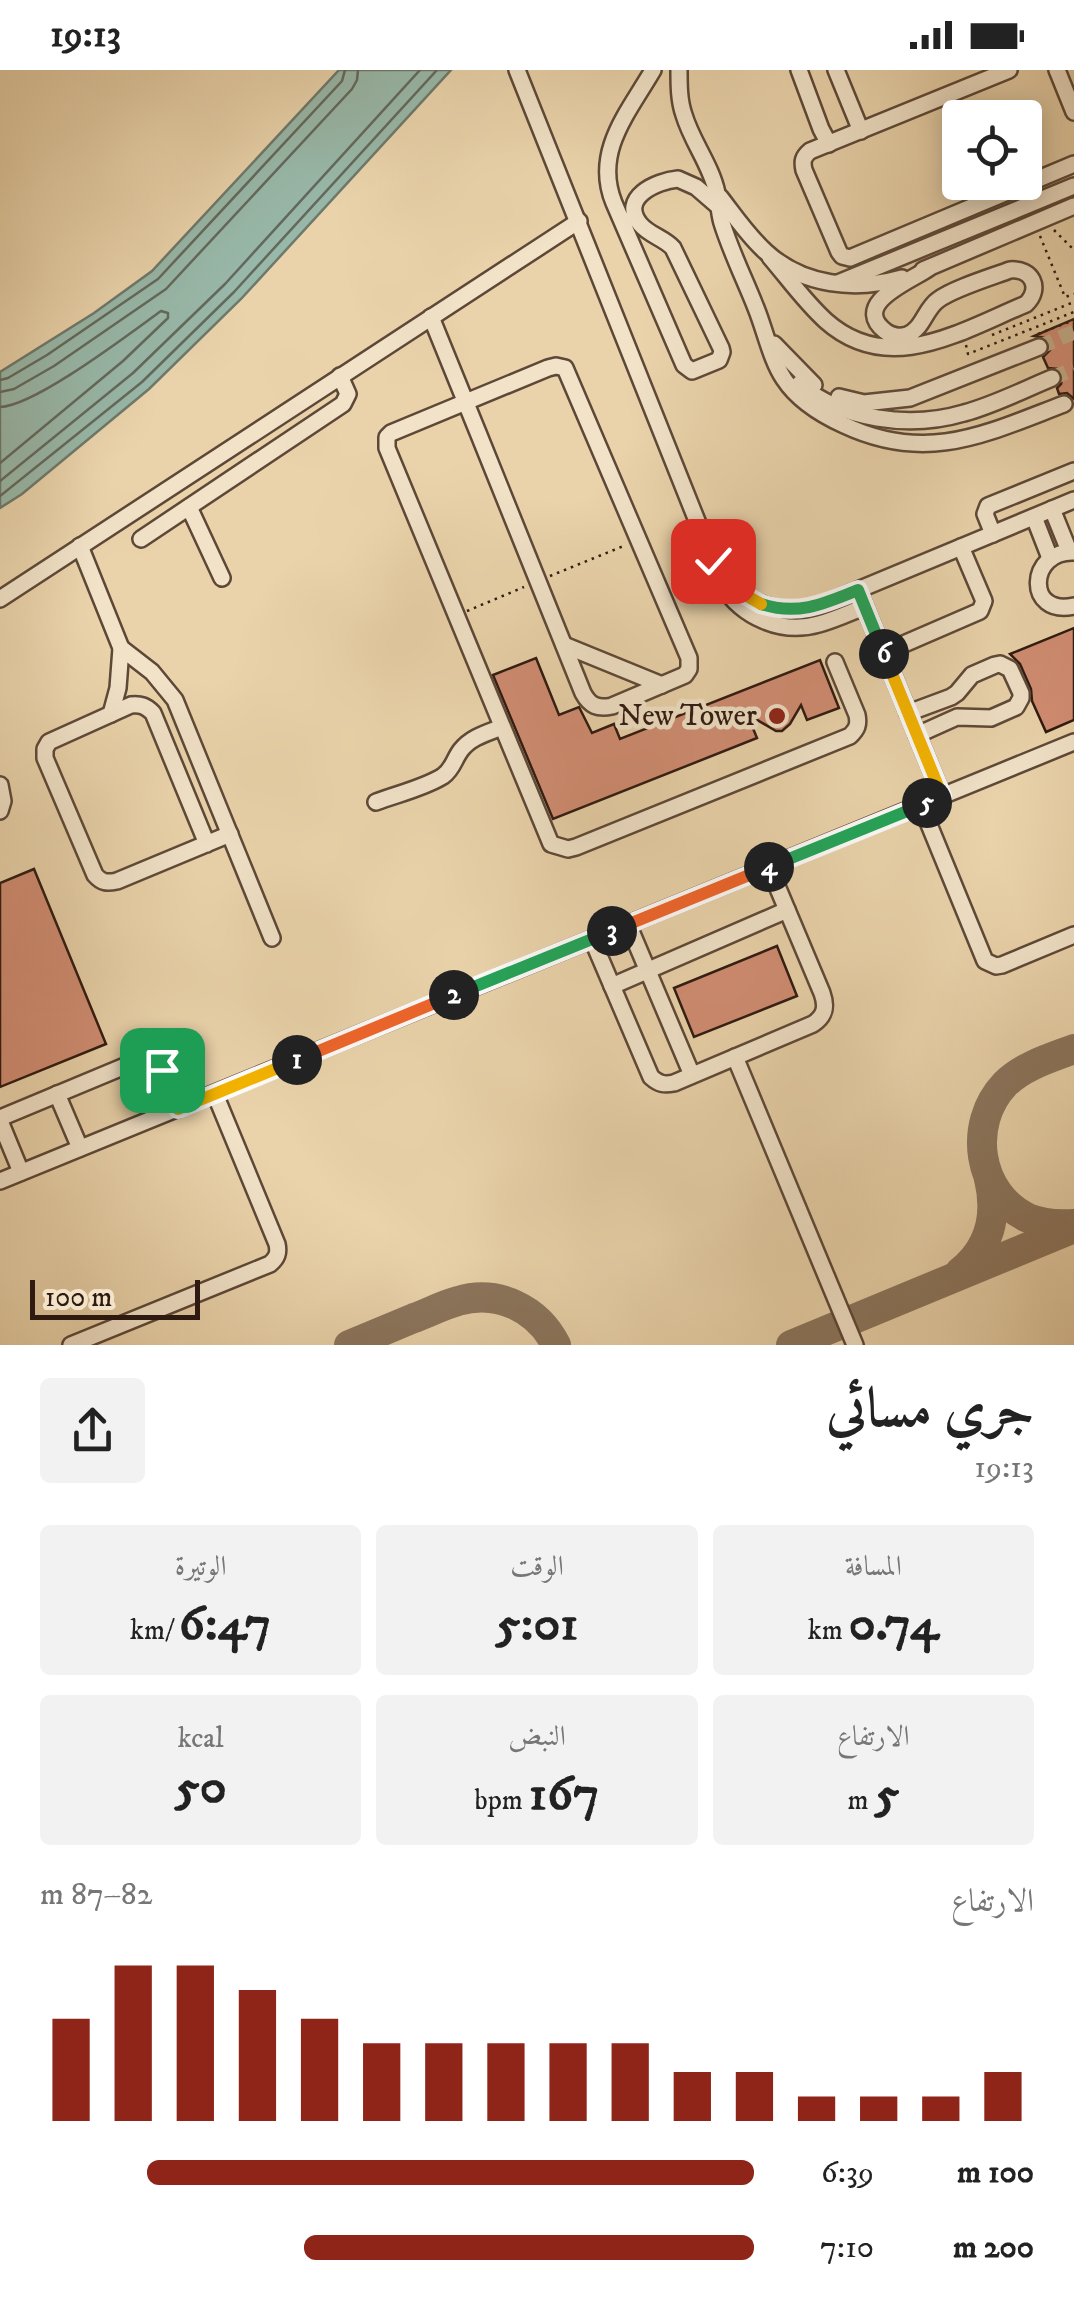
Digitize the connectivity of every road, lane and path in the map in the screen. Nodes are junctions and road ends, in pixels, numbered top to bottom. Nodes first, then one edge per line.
1 (517, 70) edge
2 (653, 70) edge
3 (679, 70) edge
4 (799, 70) edge
5 (836, 70) edge
6 (1009, 70) edge
7 (1057, 70) edge
8 (1074, 112) edge
9 (861, 131) junction
10 (830, 144) junction
11 (1074, 164) edge
12 (1074, 186) edge
13 (718, 200) junction
14 (1074, 206) edge
15 (579, 221) junction
16 (1050, 225) dead end
17 (1037, 230) dead end
18 (1074, 250) edge
19 (770, 256) junction
20 (929, 268) junction
21 (834, 284) junction
22 (1074, 294) edge
23 (1074, 302) edge
24 (1074, 312) edge
25 (431, 317) junction
26 (983, 338) dead end
27 (770, 344) junction
28 (964, 346) dead end
29 (1039, 347) tunnel mouth
30 (340, 376) junction
31 (1052, 378) tunnel mouth
32 (827, 397) junction
33 (466, 402) junction
34 (1064, 404) dead end
35 (1074, 471) edge
36 (1074, 500) edge
37 (189, 507) junction
38 (1052, 509) junction
39 (1034, 517) junction
40 (993, 534) junction
41 (142, 539) dead end
42 (80, 546) junction
43 (961, 546) junction
44 (1071, 552) edge
45 (1050, 558) junction
46 (713, 561) junction
47 (222, 578) dead end
48 (858, 590) junction
49 (0, 598) edge
50 (1074, 606) edge
51 (864, 608) junction
52 (564, 645) junction
53 (121, 648) junction
54 (883, 653) junction
55 (835, 662) dead end
56 (662, 685) junction
57 (957, 693) junction
58 (111, 714) junction
59 (908, 714) junction
60 (966, 716) junction
61 (502, 727) junction
62 (917, 735) junction
63 (1074, 742) edge
64 (0, 785) edge
65 (942, 796) junction
66 (376, 802) dead end
67 (921, 805) junction
68 (0, 810) edge
69 (230, 834) junction
70 (207, 844) junction
71 (769, 867) junction
72 (787, 910) junction
73 (628, 924) junction
74 (1074, 935) edge
75 (272, 938) dead end
76 (592, 939) junction
77 (648, 970) junction
78 (612, 986) junction
79 (736, 1057) junction
80 (692, 1075) junction
81 (57, 1094) junction
82 (215, 1094) junction
83 (178, 1109) junction
84 (0, 1120) edge
85 (80, 1148) junction
86 (21, 1172) junction
87 (0, 1181) edge
88 (71, 1345) edge
89 (855, 1345) edge

1 - 15 street
2 - 13 street
3 - 13 street
4 - 10 street
5 - 9 street
6 - 9 street
7 - 8 street
9 - 10 street
10 - 11 street
12 - 21 street
13 - 19 street
13 - 27 street
14 - 20 street
15 - 25 street
15 - 46 street
16 - 18 path
17 - 22 path
19 - 20 street
19 - 21 street
20 - 21 street
23 - 26 path
24 - 28 path
25 - 30 street
25 - 33 street
27 - 32 street
27 - 34 street
29 - 32 street
30 - 37 street
30 - 42 street
31 - 32 street
33 - 52 street
33 - 56 street
33 - 61 street
35 - 40 street
36 - 38 street
37 - 41 street
37 - 47 street
38 - 39 street
38 - 44 street
39 - 40 street
39 - 45 street
40 - 43 street
42 - 49 street
42 - 53 street
43 - 48 street
43 - 54 street
44 - 45 street
45 - 50 street
46 - 48 street
46 - 51 street
48 - 51 street
51 - 54 street
52 - 56 street
52 - 56 street
53 - 58 street
53 - 69 street
54 - 59 street
55 - 61 street
57 - 59 street
57 - 60 street
57 - 60 street
58 - 70 street
58 - 70 street
59 - 62 street
60 - 62 street
61 - 66 street
62 - 65 street
63 - 65 street
64 - 68 street
65 - 67 street
67 - 71 street
67 - 74 street
69 - 70 street
69 - 75 street
71 - 72 street
71 - 73 street
72 - 77 street
72 - 79 street
73 - 76 street
73 - 77 street
76 - 78 street
76 - 82 street
77 - 78 street
77 - 80 street
78 - 80 street
79 - 80 street
79 - 89 street
81 - 83 street
81 - 84 street
81 - 85 street
82 - 83 street
82 - 88 street
83 - 85 street
84 - 86 street
85 - 86 street
86 - 87 street

